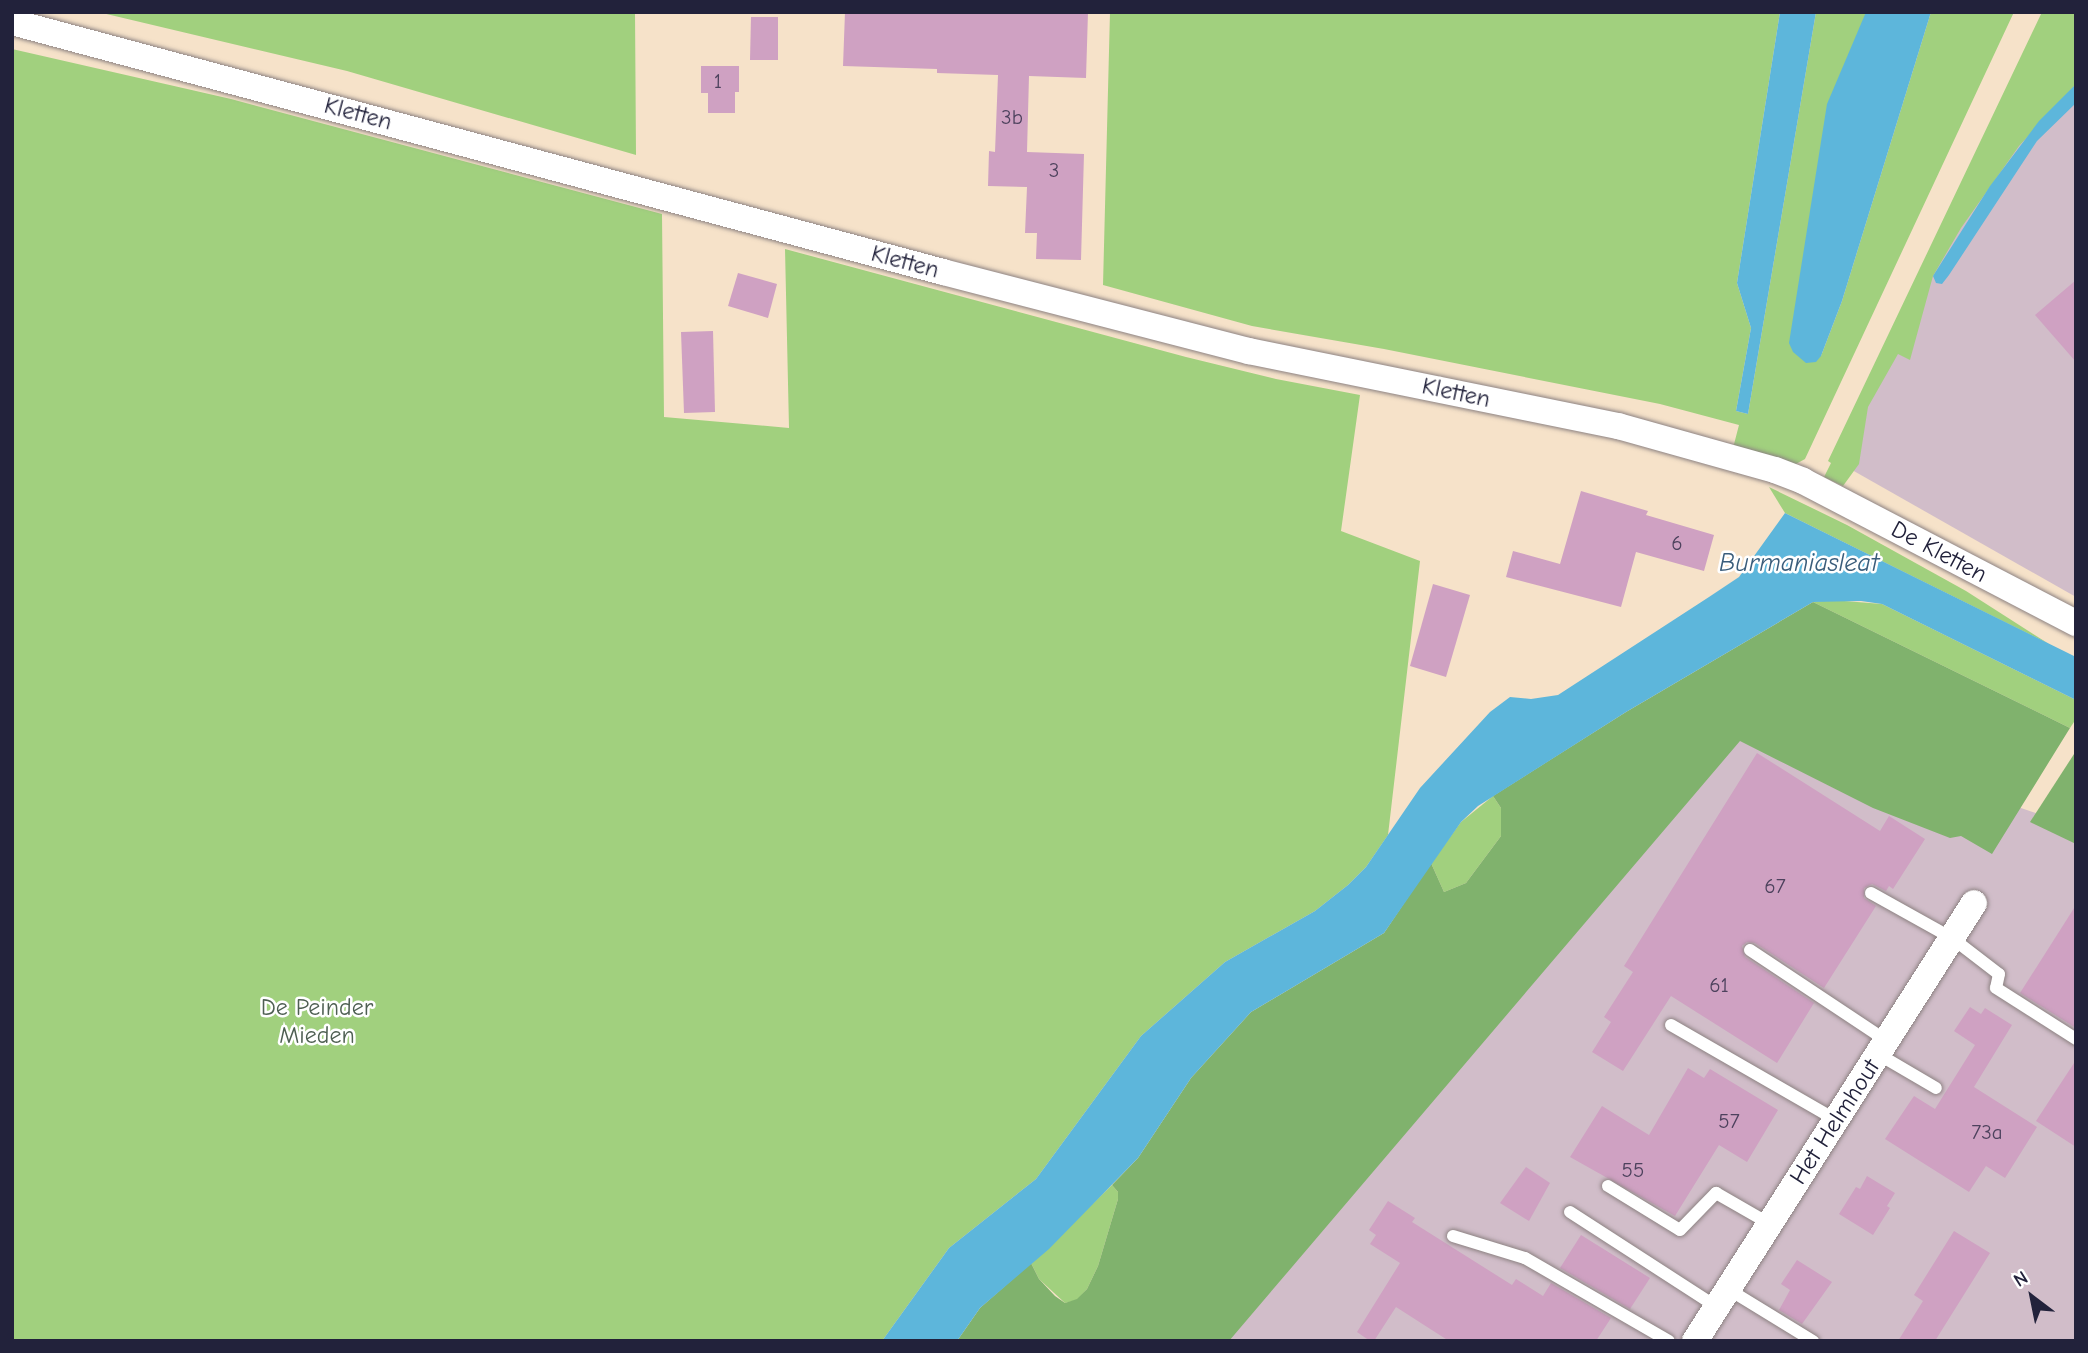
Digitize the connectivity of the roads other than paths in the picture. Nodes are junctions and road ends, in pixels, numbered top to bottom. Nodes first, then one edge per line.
1 (12, 22) edge
2 (1803, 481) joint
3 (2076, 623) edge
4 (1871, 893) dead end
5 (1975, 903) dead end
6 (1952, 938) junction
7 (1750, 950) dead end
8 (1671, 1026) dead end
9 (2076, 1039) edge
10 (1882, 1047) junction
11 (1936, 1088) dead end
12 (1836, 1120) junction
13 (1608, 1186) dead end
14 (1570, 1212) dead end
15 (1770, 1224) junction
16 (1453, 1236) dead end
17 (1723, 1298) junction
18 (1669, 1341) edge
19 (1695, 1341) edge
20 (1813, 1341) edge

1 - 2 street, Kletten
2 - 3 street, De Kletten
4 - 6 lane
5 - 6 street, Het Helmhout
6 - 9 lane
6 - 10 street, Het Helmhout
7 - 10 lane
8 - 12 lane
10 - 11 lane
10 - 12 street, Het Helmhout
12 - 15 street, Het Helmhout
13 - 15 lane
14 - 17 lane
15 - 17 street, Het Helmhout
16 - 18 lane
17 - 19 street, Het Helmhout
17 - 20 lane

